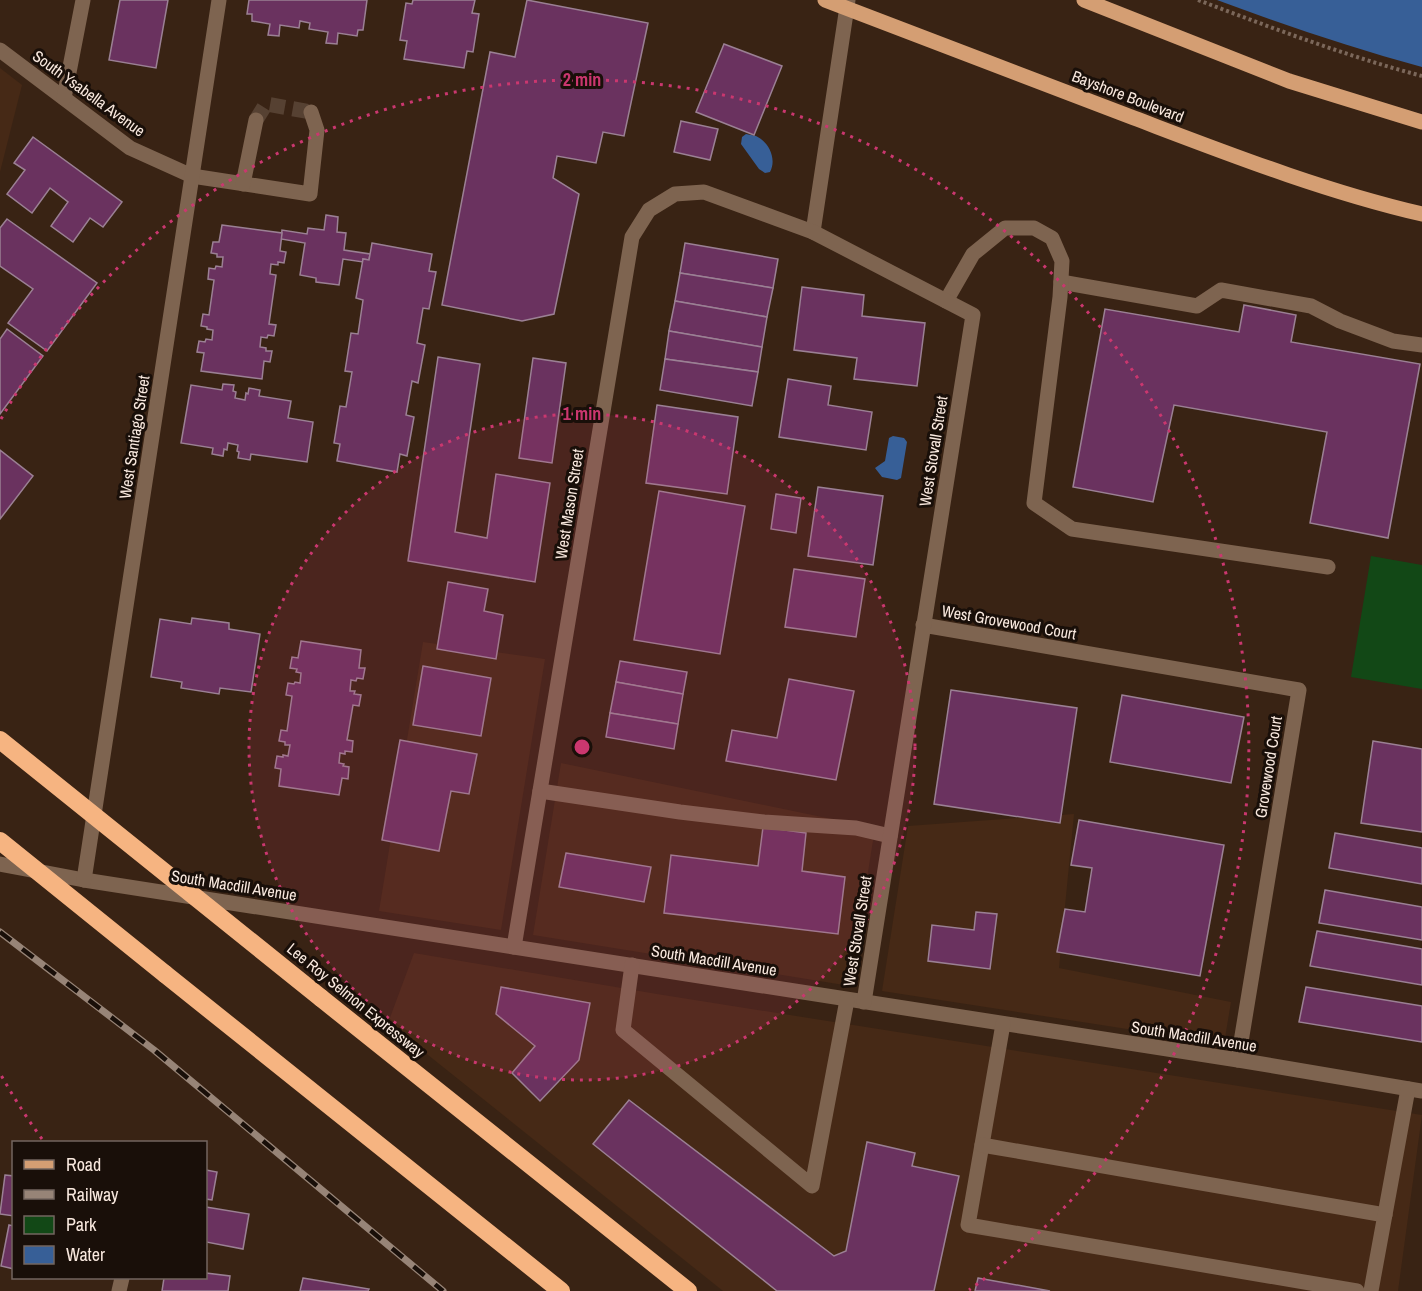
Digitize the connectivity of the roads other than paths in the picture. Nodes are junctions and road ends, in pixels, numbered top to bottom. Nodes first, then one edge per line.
1 (83, 0) edge
2 (219, 0) edge
3 (825, 0) edge
4 (1084, 0) edge
5 (847, 4) edge
6 (0, 50) edge
7 (64, 98) junction
8 (311, 112) dead end
9 (256, 120) tunnel mouth
10 (1422, 122) edge
11 (192, 176) junction
12 (243, 184) junction
13 (1422, 214) edge
14 (813, 232) junction
15 (1061, 282) junction
16 (946, 301) junction
17 (1422, 345) edge
18 (1328, 567) dead end
19 (923, 625) junction
20 (1089, 655) joint
21 (0, 740) edge
22 (540, 790) junction
23 (890, 836) junction
24 (0, 841) edge
25 (0, 864) edge
26 (84, 880) junction
27 (514, 947) junction
28 (633, 965) junction
29 (847, 1000) junction
30 (864, 1002) junction
31 (1003, 1024) junction
32 (1238, 1060) junction
33 (1415, 1090) edge
34 (982, 1145) junction
35 (1385, 1215) junction
36 (561, 1291) edge
37 (688, 1291) edge
38 (1357, 1291) edge
39 (1371, 1291) edge

1 - 7 street
2 - 11 street, West Santiago Street
3 - 5 main road, Bayshore Boulevard
4 - 10 main road
5 - 13 main road, Bayshore Boulevard
5 - 14 street
6 - 7 street, South Ysabella Avenue
7 - 11 street, South Ysabella Avenue
8 - 12 street, South Ysabella Avenue
9 - 12 street
11 - 12 street, South Ysabella Avenue
11 - 26 street, West Santiago Street
14 - 16 street, West Stovall Street
14 - 22 street, West Mason Street
15 - 16 street
15 - 17 street
15 - 18 street
16 - 19 street, West Stovall Street
19 - 20 street, West Grovewood Court
19 - 23 street, West Stovall Street
20 - 32 street, Grovewood Court
21 - 37 highway, Lee Roy Selmon Expressway, bridge
22 - 23 street
22 - 27 street, West Mason Street
23 - 30 street, West Stovall Street
24 - 36 highway, bridge
25 - 26 street, South Macdill Avenue
26 - 27 street, South Macdill Avenue
27 - 28 street, South Macdill Avenue
28 - 29 street, South Macdill Avenue
28 - 29 street
29 - 30 street, South Macdill Avenue
30 - 31 street, South Macdill Avenue
31 - 32 street, South Macdill Avenue
31 - 34 street
32 - 33 street, South Macdill Avenue
33 - 35 street
34 - 35 street
34 - 38 street
35 - 39 street

